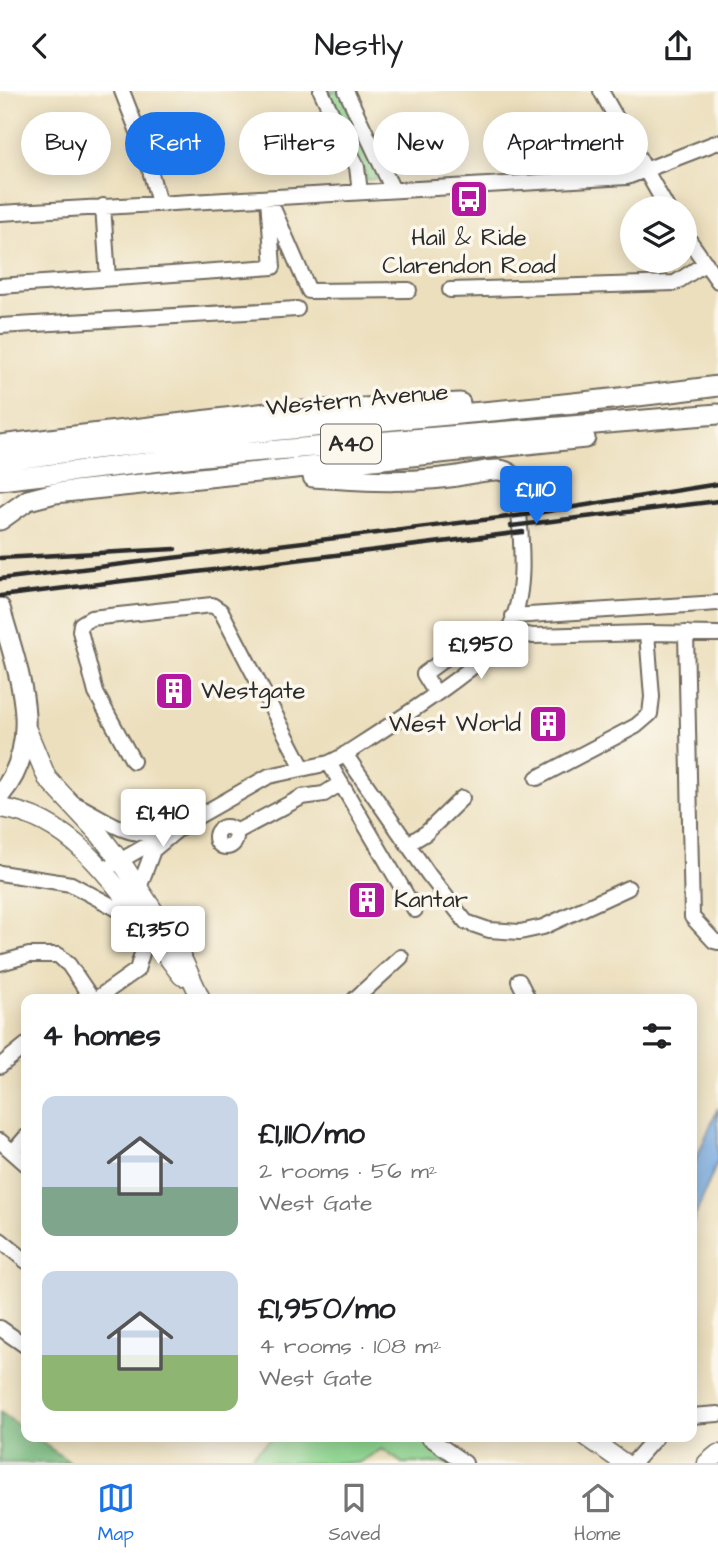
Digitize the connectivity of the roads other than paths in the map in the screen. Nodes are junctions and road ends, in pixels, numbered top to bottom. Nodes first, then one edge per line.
1 (122, 91) edge
2 (321, 91) edge
3 (346, 91) edge
4 (601, 91) edge
5 (612, 112) edge
6 (718, 142) edge
7 (648, 170) edge
8 (634, 175) edge
9 (646, 175) edge
10 (393, 190) junction
11 (360, 192) junction
12 (659, 196) edge
13 (268, 198) junction
14 (159, 203) junction
15 (103, 206) junction
16 (0, 213) edge
17 (697, 251) edge
18 (706, 263) junction
19 (108, 278) junction
20 (718, 281) edge
21 (0, 286) edge
22 (410, 290) dead end
23 (450, 290) dead end
24 (297, 309) dead end
25 (0, 326) edge
26 (718, 386) edge
27 (601, 401) junction
28 (710, 415) edge
29 (0, 445) edge
30 (0, 461) edge
31 (248, 473) junction
32 (0, 479) edge
33 (518, 499) joint
34 (0, 520) edge
35 (718, 603) edge
36 (0, 608) edge
37 (513, 616) junction
38 (508, 631) junction
39 (481, 632) dead end
40 (647, 633) junction
41 (686, 633) junction
42 (718, 634) edge
43 (435, 692) junction
44 (27, 730) junction
45 (345, 754) junction
46 (133, 761) dead end
47 (329, 763) junction
48 (302, 767) junction
49 (537, 778) dead end
50 (341, 783) junction
51 (0, 795) edge
52 (462, 798) dead end
53 (69, 800) junction
54 (0, 808) edge
55 (183, 825) junction
56 (236, 832) dead end
57 (408, 844) junction
58 (157, 845) junction
59 (120, 861) junction
60 (102, 872) junction
61 (0, 873) edge
62 (139, 888) junction
63 (628, 888) dead end
64 (415, 910) dead end
65 (144, 927) junction
66 (718, 941) edge
67 (401, 957) dead end
68 (0, 963) edge
69 (519, 981) dead end
70 (90, 994) edge
71 (102, 994) edge
72 (197, 994) edge
73 (199, 994) edge
74 (360, 994) edge
75 (526, 994) edge
76 (21, 1049) edge
77 (0, 1066) edge
78 (0, 1141) edge
79 (21, 1143) edge
80 (13, 1152) junction
81 (21, 1159) edge
82 (0, 1240) edge
83 (21, 1257) edge
84 (0, 1328) edge
85 (21, 1343) edge
86 (718, 1414) edge
87 (697, 1416) edge
88 (435, 1442) edge
89 (594, 1442) edge
90 (650, 1442) edge
91 (718, 1454) edge
92 (626, 1462) edge
93 (465, 1463) edge
94 (707, 1463) edge

1 - 14 street
2 - 11 street
3 - 10 street
4 - 5 street
6 - 7 street
8 - 10 street
9 - 12 street
10 - 11 street
11 - 13 street
13 - 14 street
13 - 19 street
13 - 22 street
14 - 15 street
15 - 16 street
15 - 19 street
17 - 18 street
18 - 20 street
18 - 23 street
19 - 21 street
24 - 25 street
26 - 27 highway, Western Avenue / A40
27 - 29 highway, A40
27 - 30 highway, Western Avenue / A40
28 - 31 highway, A40
28 - 32 highway, Western Avenue / A40
31 - 33 highway
31 - 34 highway, A40
33 - 37 street
35 - 37 street
36 - 44 highway
37 - 38 street
38 - 40 street
38 - 43 street
39 - 43 street
40 - 41 street
40 - 49 street
41 - 42 street
41 - 66 street
43 - 45 street
44 - 51 highway
44 - 53 main road
45 - 47 street
45 - 57 street
46 - 48 street
47 - 48 street
47 - 50 street
48 - 55 street
50 - 56 street
50 - 64 street
52 - 57 street
53 - 55 street
53 - 59 main road
54 - 60 main road
55 - 58 street
57 - 63 street
58 - 59 street
58 - 62 street
59 - 60 street
59 - 62 main road
60 - 65 main road
61 - 65 street
62 - 73 main road
65 - 71 street
65 - 72 main road
67 - 74 street
68 - 70 street
69 - 75 street
76 - 77 street
78 - 80 street
79 - 80 street
80 - 81 street
82 - 83 street
84 - 85 street
86 - 87 street
88 - 93 street
89 - 92 main road
90 - 92 street
91 - 94 main road

